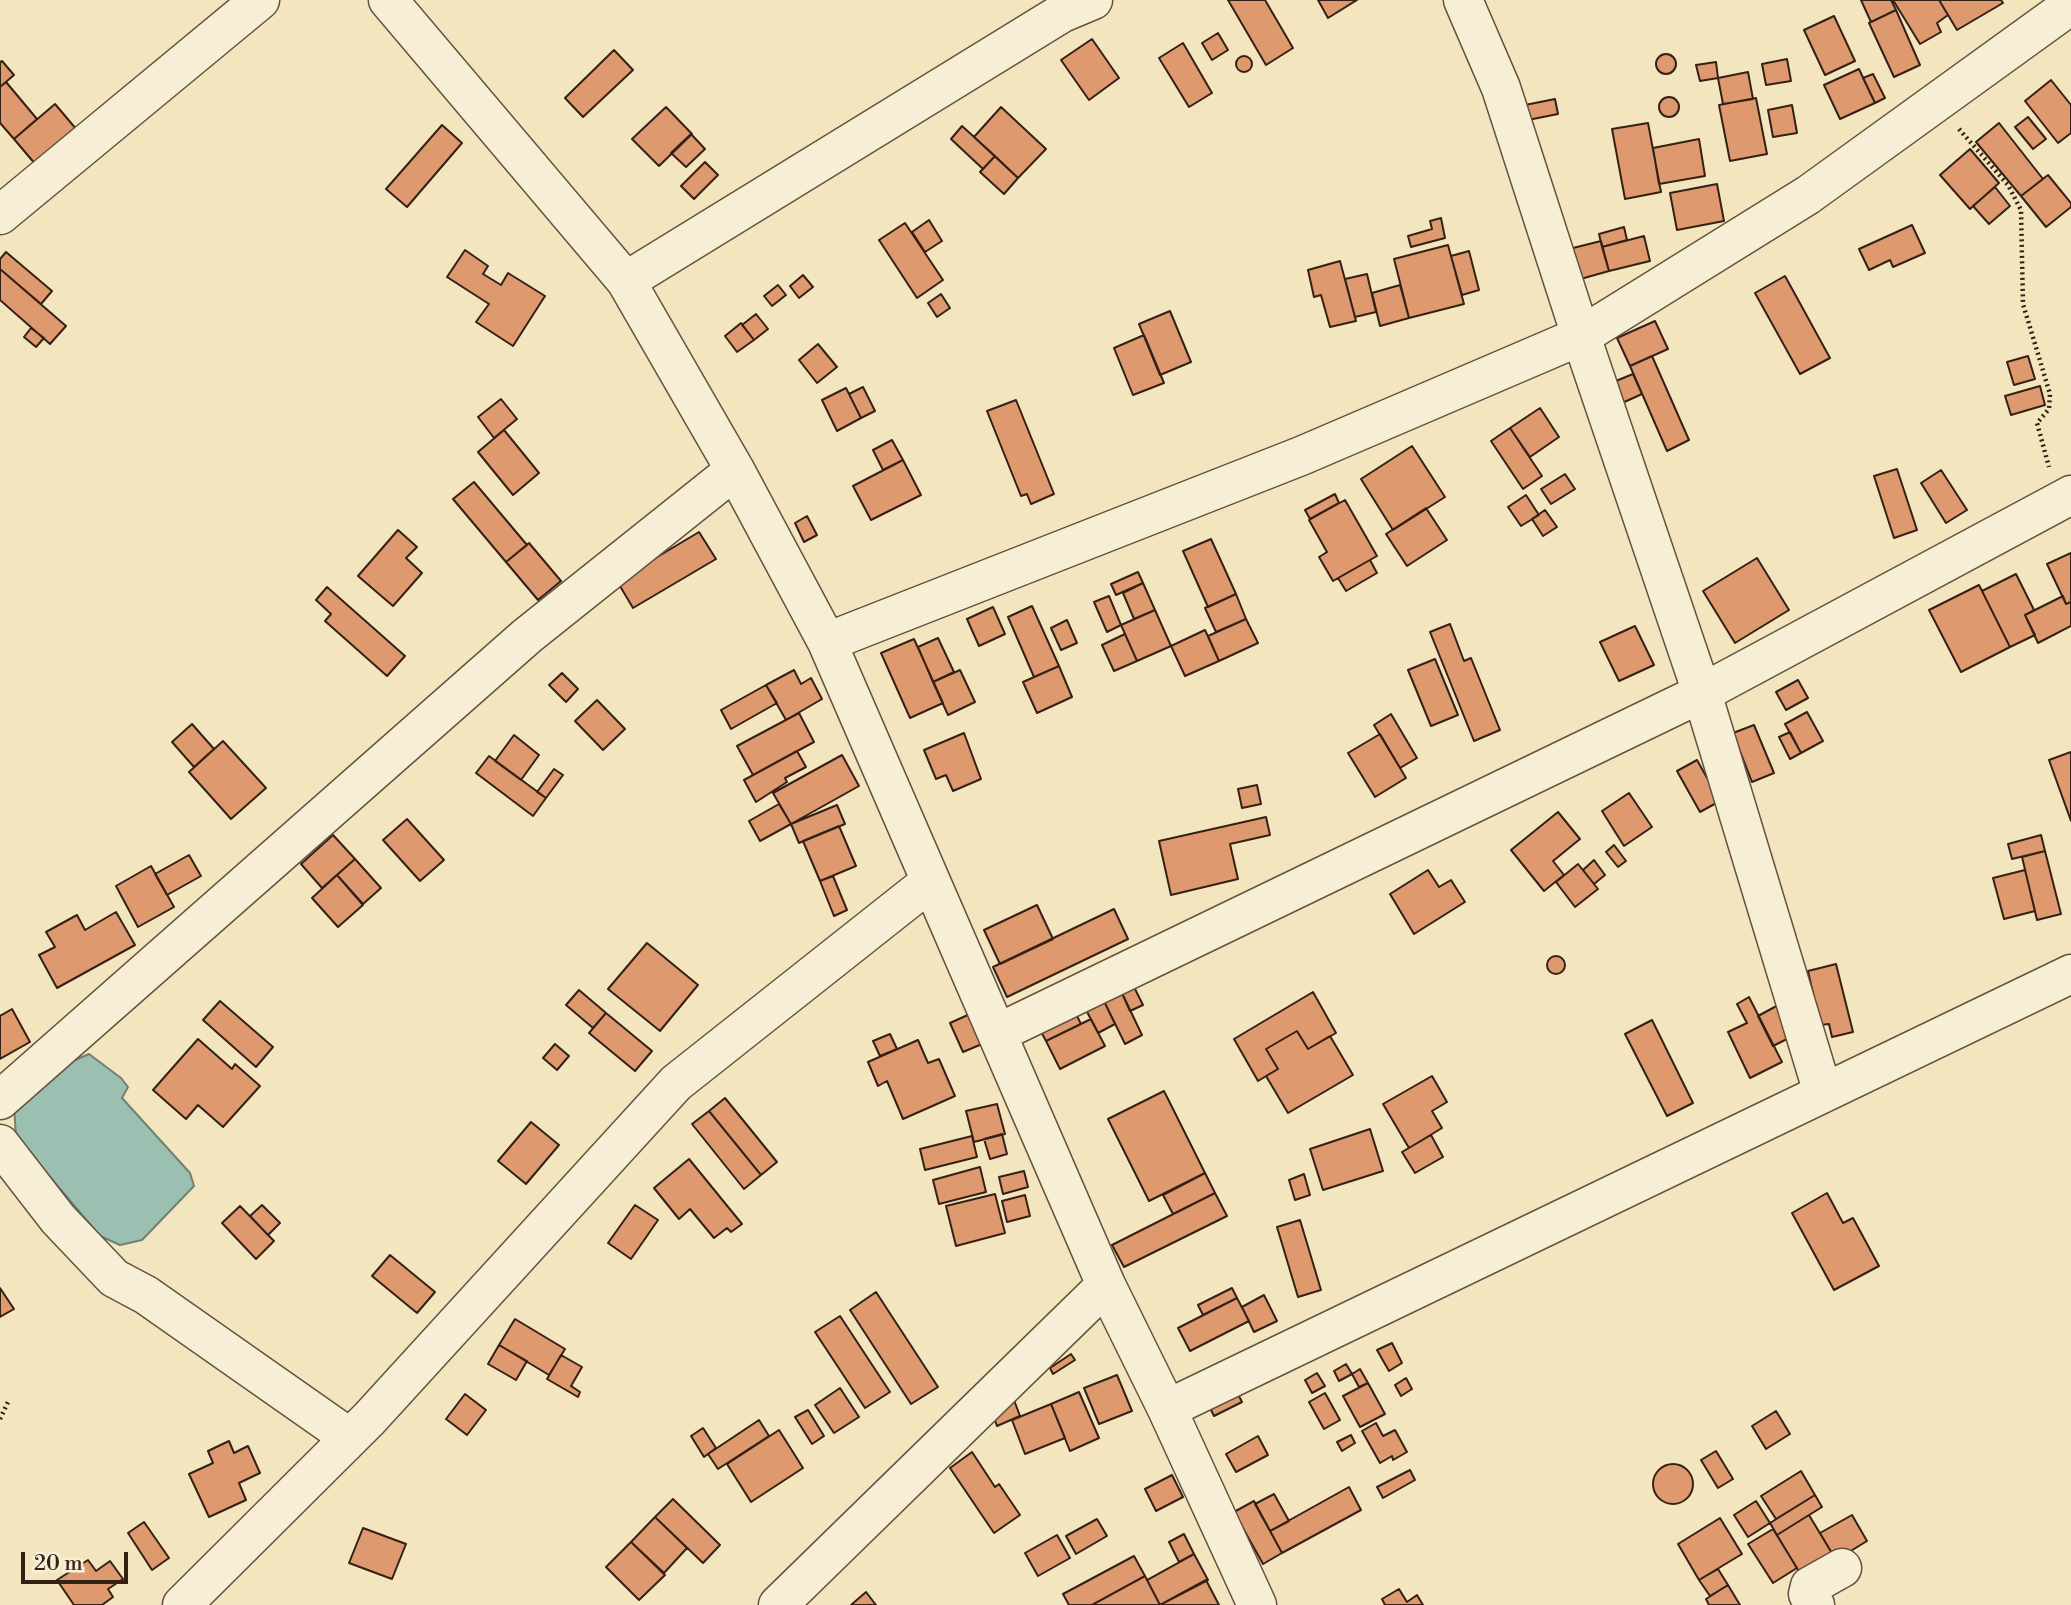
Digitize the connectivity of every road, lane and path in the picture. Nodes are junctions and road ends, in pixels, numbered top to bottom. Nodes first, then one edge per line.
1 (260, 0) edge
2 (388, 0) edge
3 (1093, 0) edge
4 (1463, 0) edge
5 (2071, 5) edge
6 (1935, 102) junction
7 (0, 215) edge
8 (626, 281) junction
9 (1581, 336) junction
10 (735, 470) junction
11 (2065, 498) edge
12 (827, 642) junction
13 (1702, 692) junction
14 (930, 882) junction
15 (2071, 974) edge
16 (998, 1033) junction
17 (1823, 1093) junction
18 (0, 1100) edge
19 (0, 1144) edge
20 (1106, 1285) junction
21 (8, 1402) dead end
22 (1167, 1409) junction
23 (0, 1419) edge
24 (350, 1438) junction
25 (1842, 1568) dead end
26 (183, 1605) edge
27 (778, 1605) edge
28 (1257, 1605) edge
29 (1815, 1605) edge

1 - 7 street
2 - 8 street
3 - 8 street
4 - 9 street
5 - 6 street
6 - 9 street
6 - 11 path
8 - 10 street
9 - 12 street
9 - 13 street
10 - 12 street
10 - 18 street
11 - 13 street
12 - 14 street
13 - 16 street
13 - 17 street
14 - 16 street
14 - 24 street
15 - 17 street
16 - 20 street
17 - 22 street
19 - 24 street
20 - 22 street
20 - 27 street
21 - 23 path
22 - 28 street
24 - 26 street
25 - 29 street

